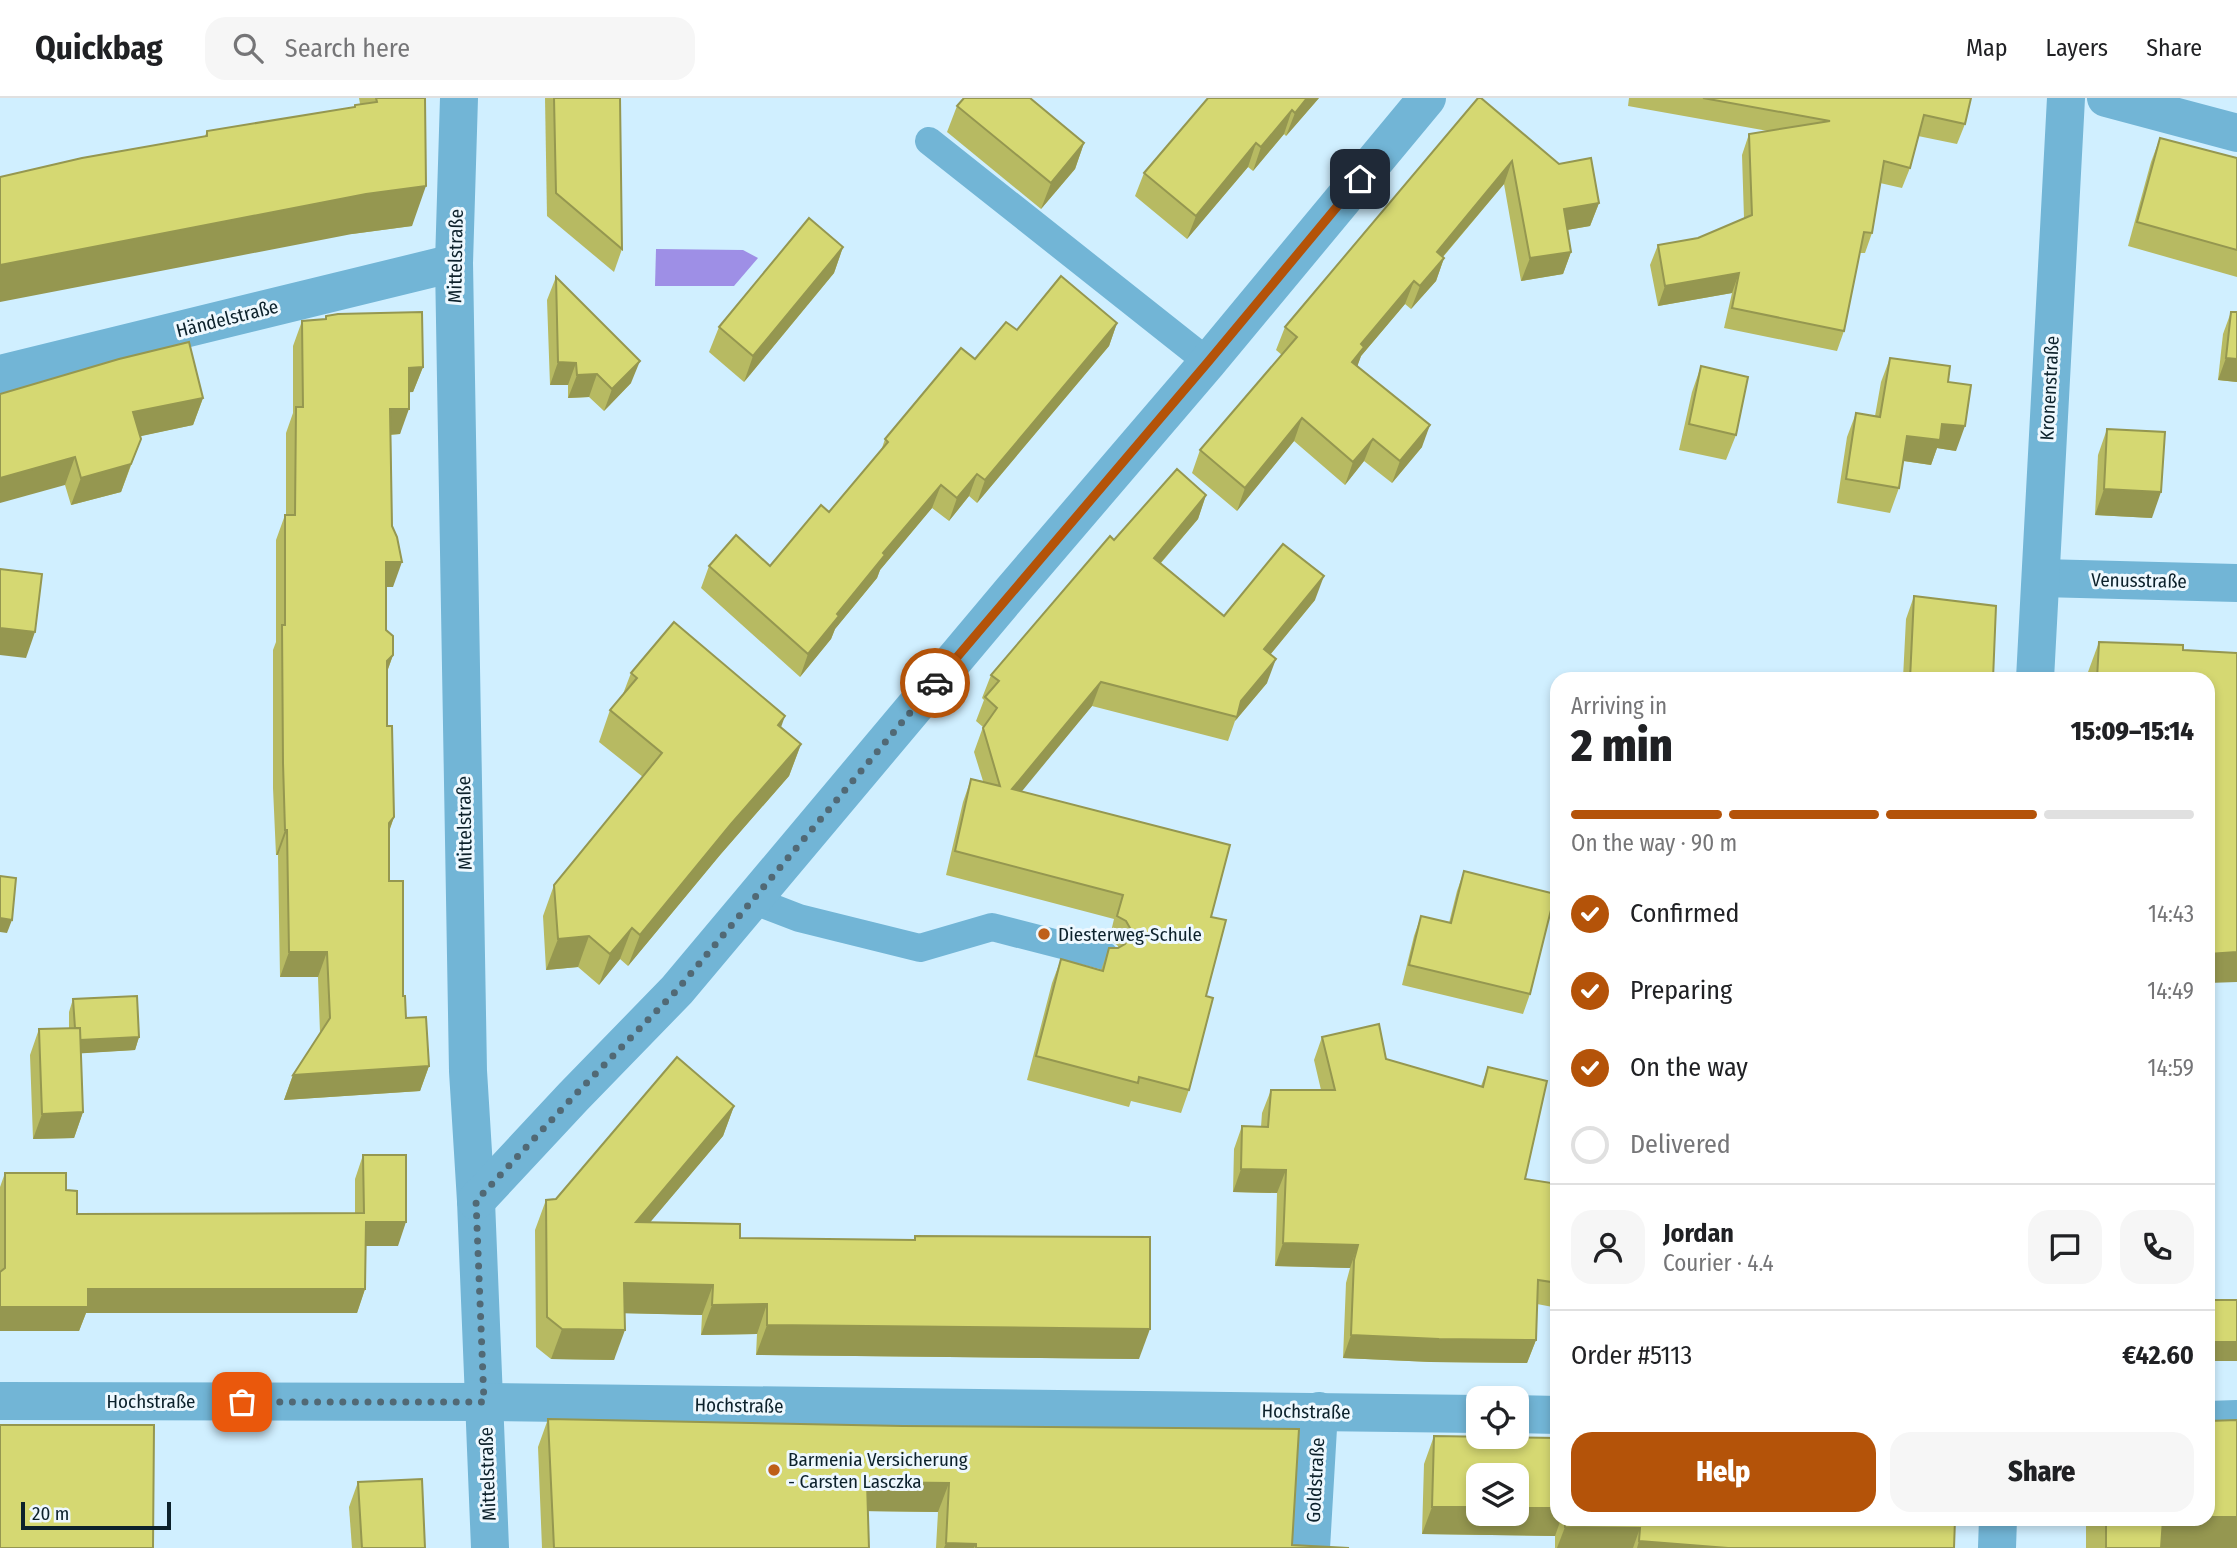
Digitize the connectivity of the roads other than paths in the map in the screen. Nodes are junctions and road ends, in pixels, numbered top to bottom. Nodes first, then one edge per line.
1 (459, 98) edge
2 (1427, 98) edge
3 (2066, 98) edge
4 (2106, 98) edge
5 (2237, 133) edge
6 (929, 141) dead end
7 (454, 263) junction
8 (1208, 362) junction
9 (0, 374) edge
10 (2040, 578) junction
11 (2237, 583) edge
12 (2035, 672) edge
13 (752, 900) junction
14 (1105, 956) edge
15 (476, 1201) junction
16 (0, 1401) edge
17 (484, 1402) junction
18 (1319, 1411) junction
19 (1466, 1414) edge
20 (1529, 1415) edge
21 (1550, 1415) edge
22 (2237, 1419) edge
23 (2215, 1420) edge
24 (1998, 1526) edge
25 (490, 1548) edge
26 (1311, 1548) edge
27 (1997, 1548) edge

1 - 7 street, Mittelstraße
2 - 8 street
3 - 10 street, Kronenstraße
4 - 5 street
6 - 8 lane
7 - 9 street, Händelstraße
7 - 15 street, Mittelstraße
8 - 13 street
10 - 11 street, Venusstraße
10 - 12 street, Kronenstraße
13 - 14 lane
13 - 15 street
15 - 17 street, Mittelstraße
16 - 17 street, Hochstraße
17 - 18 street, Hochstraße
17 - 25 street, Mittelstraße
18 - 19 street, Hochstraße
18 - 26 street, Goldstraße
20 - 21 street
22 - 23 street
24 - 27 street

